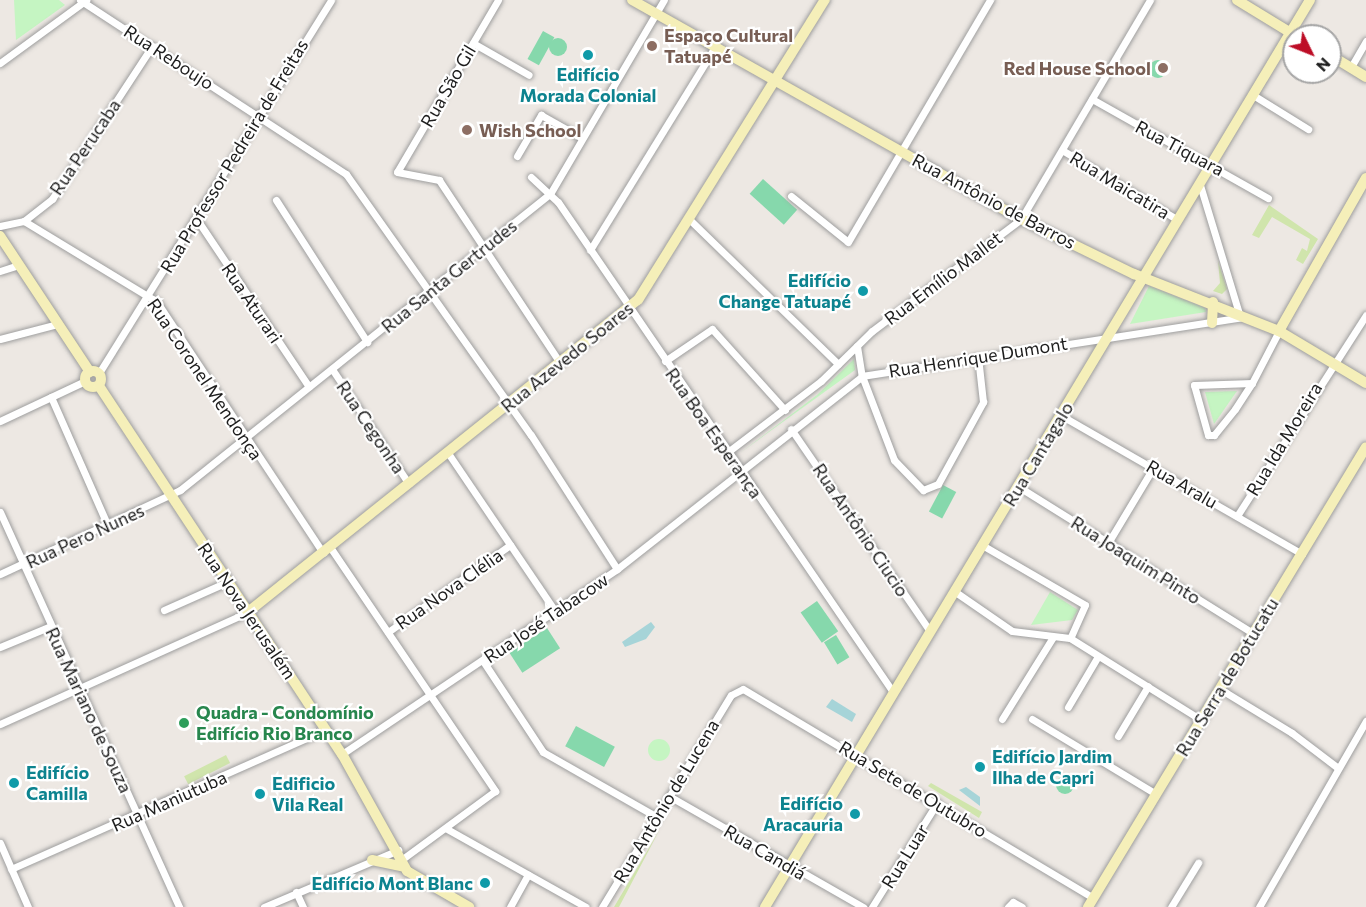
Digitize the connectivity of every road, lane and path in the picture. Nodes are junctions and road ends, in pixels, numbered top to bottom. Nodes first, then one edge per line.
1 (331, 0) edge
2 (498, 0) edge
3 (632, 0) edge
4 (664, 0) edge
5 (825, 0) edge
6 (990, 0) edge
7 (1150, 0) edge
8 (1237, 0) edge
9 (1310, 0) edge
10 (83, 1) edge
11 (656, 14) junction
12 (1299, 24) edge
13 (1282, 27) edge
14 (1366, 41) edge
15 (472, 43) junction
16 (152, 46) junction
17 (715, 47) junction
18 (1282, 52) edge
19 (1342, 62) edge
20 (0, 63) edge
21 (1351, 67) junction
22 (529, 75) dead end
23 (1366, 77) edge
24 (776, 81) junction
25 (1253, 95) junction
26 (1092, 99) junction
27 (257, 117) junction
28 (1308, 129) dead end
29 (582, 138) junction
30 (1062, 150) junction
31 (902, 151) junction
32 (517, 156) dead end
33 (1209, 168) junction
34 (531, 177) dead end
35 (1366, 178) edge
36 (1200, 185) junction
37 (550, 194) junction
38 (791, 196) dead end
39 (1268, 198) dead end
40 (276, 200) dead end
41 (196, 218) junction
42 (689, 219) junction
43 (1021, 219) junction
44 (1178, 220) junction
45 (24, 221) junction
46 (0, 226) edge
47 (0, 236) edge
48 (484, 248) junction
49 (590, 250) junction
50 (19, 265) junction
51 (0, 271) edge
52 (1145, 276) junction
53 (430, 292) junction
54 (150, 296) junction
55 (1213, 302) junction
56 (628, 309) junction
57 (1242, 315) junction
58 (1366, 315) edge
59 (1212, 322) junction
60 (57, 324) junction
61 (1279, 331) junction
62 (1110, 334) junction
63 (0, 339) edge
64 (367, 342) junction
65 (857, 346) junction
66 (978, 357) junction
67 (665, 361) junction
68 (1334, 362) junction
69 (560, 363) junction
70 (838, 364) junction
71 (332, 369) junction
72 (91, 376) junction
73 (862, 376) junction
74 (1366, 382) edge
75 (1252, 383) junction
76 (309, 387) junction
77 (51, 397) junction
78 (509, 404) junction
79 (785, 410) junction
80 (1062, 416) junction
81 (0, 421) edge
82 (791, 429) junction
83 (246, 439) junction
84 (1366, 447) edge
85 (729, 451) junction
86 (448, 453) junction
87 (739, 468) junction
88 (1153, 468) junction
89 (409, 484) junction
90 (1019, 487) junction
91 (170, 496) junction
92 (0, 512) edge
93 (1237, 516) junction
94 (108, 526) junction
95 (1108, 543) junction
96 (510, 545) junction
97 (982, 545) junction
98 (326, 550) junction
99 (1302, 554) junction
100 (23, 564) junction
101 (617, 569) junction
102 (0, 574) edge
103 (227, 582) junction
104 (954, 591) junction
105 (164, 610) dead end
106 (555, 611) junction
107 (248, 612) junction
108 (51, 626) junction
109 (930, 631) junction
110 (388, 632) junction
111 (1253, 633) junction
112 (1053, 637) junction
113 (1070, 638) junction
114 (0, 647) edge
115 (1098, 656) junction
116 (483, 660) junction
117 (1148, 686) junction
118 (80, 689) junction
119 (1220, 689) junction
120 (893, 692) junction
121 (431, 694) junction
122 (731, 695) joint
123 (1068, 707) dead end
124 (1032, 719) dead end
125 (1002, 720) dead end
126 (1201, 720) junction
127 (1366, 720) edge
128 (0, 724) edge
129 (326, 730) junction
130 (1118, 736) dead end
131 (342, 754) junction
132 (855, 754) junction
133 (1338, 768) junction
134 (1156, 794) junction
135 (669, 796) junction
136 (937, 804) junction
137 (137, 816) junction
138 (657, 817) junction
139 (447, 829) junction
140 (0, 843) edge
141 (401, 859) junction
142 (372, 860) junction
143 (1198, 863) dead end
144 (789, 866) junction
145 (11, 868) junction
146 (528, 875) junction
147 (296, 892) junction
148 (1091, 902) edge
149 (28, 907) edge
150 (179, 907) edge
151 (264, 907) edge
152 (303, 907) edge
153 (469, 907) edge
154 (510, 907) edge
155 (585, 907) edge
156 (602, 907) edge
157 (765, 907) edge
158 (863, 907) edge
159 (872, 907) edge
160 (1008, 907) edge
161 (1022, 907) edge
162 (1171, 907) edge
163 (1259, 907) edge

1 - 27 street, Rua Professor Pedreira de Freitas
2 - 15 street, Rua São Gil
3 - 11 street, Rua Antônio de Barros
4 - 11 street, Rua Santa Gertrudes
5 - 24 street, Rua Azevedo Soares
6 - 31 street
7 - 26 street, Rua Emílio Mallet
8 - 13 street
9 - 12 street, Rua Cantagalo
10 - 16 street, Rua Reboujo
10 - 20 street
11 - 17 street, Rua Antônio de Barros
11 - 29 street, Rua Santa Gertrudes
14 - 21 street
15 - 22 street
15 - 48 street, Rua São Gil
16 - 27 street, Rua Reboujo
16 - 45 street, Rua Perucaba
17 - 24 street, Rua Antônio de Barros
17 - 49 street
18 - 25 street, Rua Cantagalo
19 - 21 street
21 - 23 street
24 - 31 street, Rua Antônio de Barros
24 - 42 street, Rua Azevedo Soares
25 - 28 street
25 - 33 street, Rua Cantagalo
26 - 30 street, Rua Emílio Mallet
26 - 33 street, Rua Tiquara
27 - 41 street, Rua Professor Pedreira de Freitas
27 - 53 street, Rua Reboujo
29 - 32 street
29 - 37 street, Rua Santa Gertrudes
30 - 43 street, Rua Emílio Mallet
30 - 44 street, Rua Maicatira
31 - 38 street
31 - 43 street, Rua Antônio de Barros
33 - 36 street, Rua Cantagalo
33 - 39 street, Rua Tiquara
34 - 37 street, Rua Boa Esperança
35 - 61 street
36 - 44 street, Rua Cantagalo
36 - 57 street
37 - 48 street, Rua Santa Gertrudes
37 - 49 street, Rua Boa Esperança
40 - 64 street
41 - 54 street, Rua Professor Pedreira de Freitas
41 - 76 street, Rua Aturari
42 - 56 street, Rua Azevedo Soares
42 - 70 street
43 - 52 street, Rua Antônio de Barros
43 - 65 street, Rua Emílio Mallet
44 - 52 street, Rua Cantagalo
45 - 46 street, Rua Perucaba
45 - 54 street, Rua Coronel Mendonça
47 - 50 street
48 - 53 street, Rua Santa Gertrudes
48 - 69 street
49 - 56 street, Rua Boa Esperança
50 - 51 street
50 - 60 street
52 - 55 street, Rua Antônio de Barros
52 - 62 street, Rua Cantagalo
53 - 64 street, Rua Santa Gertrudes
53 - 78 street, Rua Reboujo
54 - 72 street, Rua Professor Pedreira de Freitas
54 - 83 street, Rua Coronel Mendonça
55 - 57 street, Rua Antônio de Barros
55 - 59 street
56 - 67 street, Rua Boa Esperança
56 - 69 street, Rua Azevedo Soares
57 - 59 street, Rua Henrique Dumont
57 - 61 street, Rua Antônio de Barros
58 - 68 street, Rua Ida Moreira
59 - 62 street, Rua Henrique Dumont
60 - 63 street
60 - 72 street
61 - 68 street, Rua Antônio de Barros
61 - 75 street
62 - 66 street, Rua Henrique Dumont
62 - 80 street, Rua Cantagalo
64 - 71 street, Rua Santa Gertrudes
65 - 70 street, Rua Emílio Mallet
65 - 73 street
66 - 73 street, Rua Henrique Dumont
66 - 73 street
67 - 79 street
67 - 85 street, Rua Boa Esperança
68 - 74 street, Rua Antônio de Barros
68 - 93 street, Rua Ida Moreira
69 - 78 street, Rua Azevedo Soares
70 - 79 street
71 - 76 street, Rua Santa Gertrudes
71 - 89 street, Rua Cegonha
72 - 77 street
72 - 91 street, Rua Nova Jerusalém
73 - 82 street, Rua Henrique Dumont
75 - 75 street
76 - 83 street, Rua Santa Gertrudes
77 - 81 street
77 - 94 street
78 - 86 street, Rua Azevedo Soares
78 - 101 street, Rua Reboujo
79 - 85 street
80 - 88 street, Rua Aralu
80 - 90 street, Rua Cantagalo
82 - 87 street, Rua Henrique Dumont
82 - 109 street, Rua Antônio Ciucio
83 - 91 street, Rua Santa Gertrudes
83 - 98 street, Rua Coronel Mendonça
84 - 99 street, Rua Serra de Botucatu
85 - 87 street, Rua Boa Esperança
86 - 89 street, Rua Azevedo Soares
86 - 96 street
87 - 101 street, Rua José Tabacow
87 - 120 street, Rua Boa Esperança
88 - 93 street, Rua Aralu
88 - 95 street
89 - 98 street, Rua Azevedo Soares
90 - 95 street, Rua Joaquim Pinto
90 - 97 street, Rua Cantagalo
91 - 94 street, Rua Pero Nunes
91 - 103 street, Rua Nova Jerusalém
92 - 100 street, Rua Mariano de Souza
93 - 99 street, Rua Aralu
94 - 100 street, Rua Pero Nunes
95 - 111 street, Rua Joaquim Pinto
96 - 106 street
96 - 110 street, Rua Nova Clélia
97 - 104 street, Rua Cantagalo
97 - 113 street
98 - 107 street, Rua Azevedo Soares
98 - 110 street, Rua Coronel Mendonça
99 - 111 street, Rua Serra de Botucatu
100 - 102 street, Rua Pero Nunes
100 - 108 street, Rua Mariano de Souza
101 - 106 street, Rua José Tabacow
103 - 105 street
103 - 107 street, Rua Nova Jerusalém
104 - 109 street, Rua Cantagalo
104 - 112 street
106 - 116 street, Rua José Tabacow
107 - 118 street
107 - 129 street, Rua Nova Jerusalém
108 - 114 street
108 - 118 street, Rua Mariano de Souza
109 - 120 street, Rua Cantagalo
110 - 121 street, Rua Coronel Mendonça
111 - 119 street, Rua Serra de Botucatu
112 - 113 street
112 - 125 street
113 - 115 street
115 - 117 street
115 - 123 street
116 - 121 street, Rua José Tabacow
116 - 138 street
117 - 126 street
117 - 130 street
118 - 128 street
118 - 137 street, Rua Mariano de Souza
119 - 126 street, Rua Serra de Botucatu
119 - 133 street
120 - 132 street, Rua Cantagalo
121 - 131 street, Rua José Tabacow
121 - 139 street, Rua Coronel Mendonça
122 - 132 street, Rua Sete de Outubro
122 - 135 street, Rua Antônio de Lucena
124 - 134 street
126 - 134 street, Rua Serra de Botucatu
127 - 133 street
129 - 131 street, Rua Nova Jerusalém
129 - 137 street, Rua Maniutuba
131 - 141 street, Rua Nova Jerusalém
132 - 136 street, Rua Sete de Outubro
132 - 144 street, Rua Cantagalo
133 - 163 street
134 - 148 street, Rua Serra de Botucatu
135 - 138 street, Rua Antônio de Lucena
135 - 144 street, Rua Candiá
136 - 148 street, Rua Sete de Outubro
136 - 159 street, Rua Luar
137 - 145 street, Rua Maniutuba
137 - 150 street, Rua Mariano de Souza
138 - 156 street, Rua Antônio de Lucena
139 - 141 street, Rua Coronel Mendonça
139 - 146 street
140 - 145 street
141 - 142 street
141 - 142 street, Rua Coronel Mendonça
141 - 153 street, Rua Nova Jerusalém
142 - 147 street, Rua Coronel Mendonça
143 - 162 street
144 - 157 street, Rua Cantagalo
144 - 158 street, Rua Candiá
145 - 149 street
146 - 154 street
146 - 155 street
147 - 151 street, Rua Coronel Mendonça
147 - 152 street
160 - 161 street

